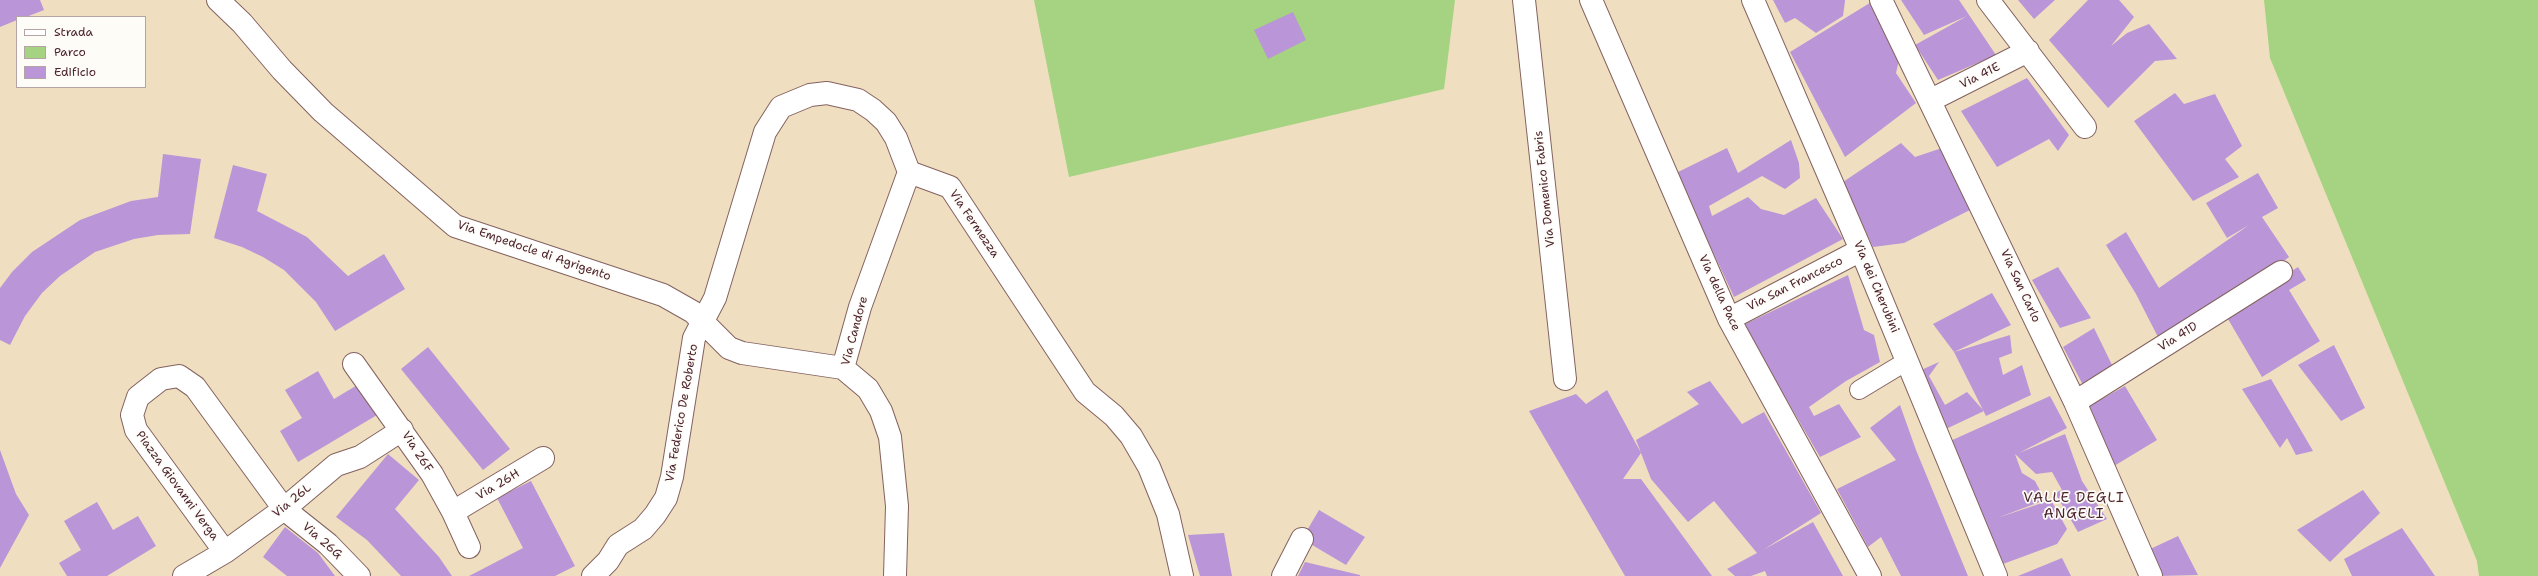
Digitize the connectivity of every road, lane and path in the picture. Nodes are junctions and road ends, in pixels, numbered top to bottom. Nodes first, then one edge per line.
1 (218, 0) edge
2 (1524, 0) edge
3 (1591, 0) edge
4 (1753, 0) edge
5 (1881, 0) edge
6 (1988, 0) edge
7 (2028, 51) junction
8 (1931, 100) junction
9 (2085, 127) dead end
10 (909, 172) junction
11 (1861, 250) junction
12 (2281, 272) dead end
13 (1729, 318) junction
14 (704, 321) junction
15 (1907, 361) junction
16 (354, 364) dead end
17 (843, 368) junction
18 (1565, 379) dead end
19 (1859, 390) dead end
20 (2075, 402) junction
21 (402, 430) junction
22 (543, 458) dead end
23 (284, 509) junction
24 (453, 512) junction
25 (1302, 539) dead end
26 (469, 547) dead end
27 (225, 552) junction
28 (612, 568) edge
29 (184, 576) edge
30 (359, 576) edge
31 (593, 576) edge
32 (895, 576) edge
33 (1182, 576) edge
34 (1283, 576) edge
35 (1870, 576) edge
36 (1996, 576) edge
37 (2151, 576) edge

1 - 14 street, Via Empedocle di Agrigento
2 - 18 street, Via Domenico Fabris
3 - 13 street, Via della Pace
4 - 11 street, Via dei Cherubini
5 - 8 street, Via San Carlo
6 - 7 street
7 - 8 street, Via 41E
7 - 9 street
8 - 20 street, Via San Carlo
10 - 14 street
10 - 17 street, Via Candore
10 - 33 street, Via Fermezza
11 - 13 street, Via San Francesco
11 - 15 street, Via dei Cherubini
12 - 20 street, Via 41D
13 - 35 street, Via della Pace
14 - 17 street, Via Empedocle di Agrigento
14 - 28 street, Via Federico De Roberto
15 - 19 lane
15 - 36 street, Via dei Cherubini
16 - 21 street, Via 26F
17 - 32 street, Via Candore
20 - 37 street, Via San Carlo
21 - 23 street, Via 26L
21 - 24 street, Via 26F
22 - 24 street, Via 26H
23 - 27 street, Via 26L
23 - 27 street, Piazza Giovanni Verga
23 - 30 street, Via 26G
24 - 26 street, Via 26F
25 - 34 street
27 - 29 street, Via 26L
28 - 31 street, Via Federico De Roberto

